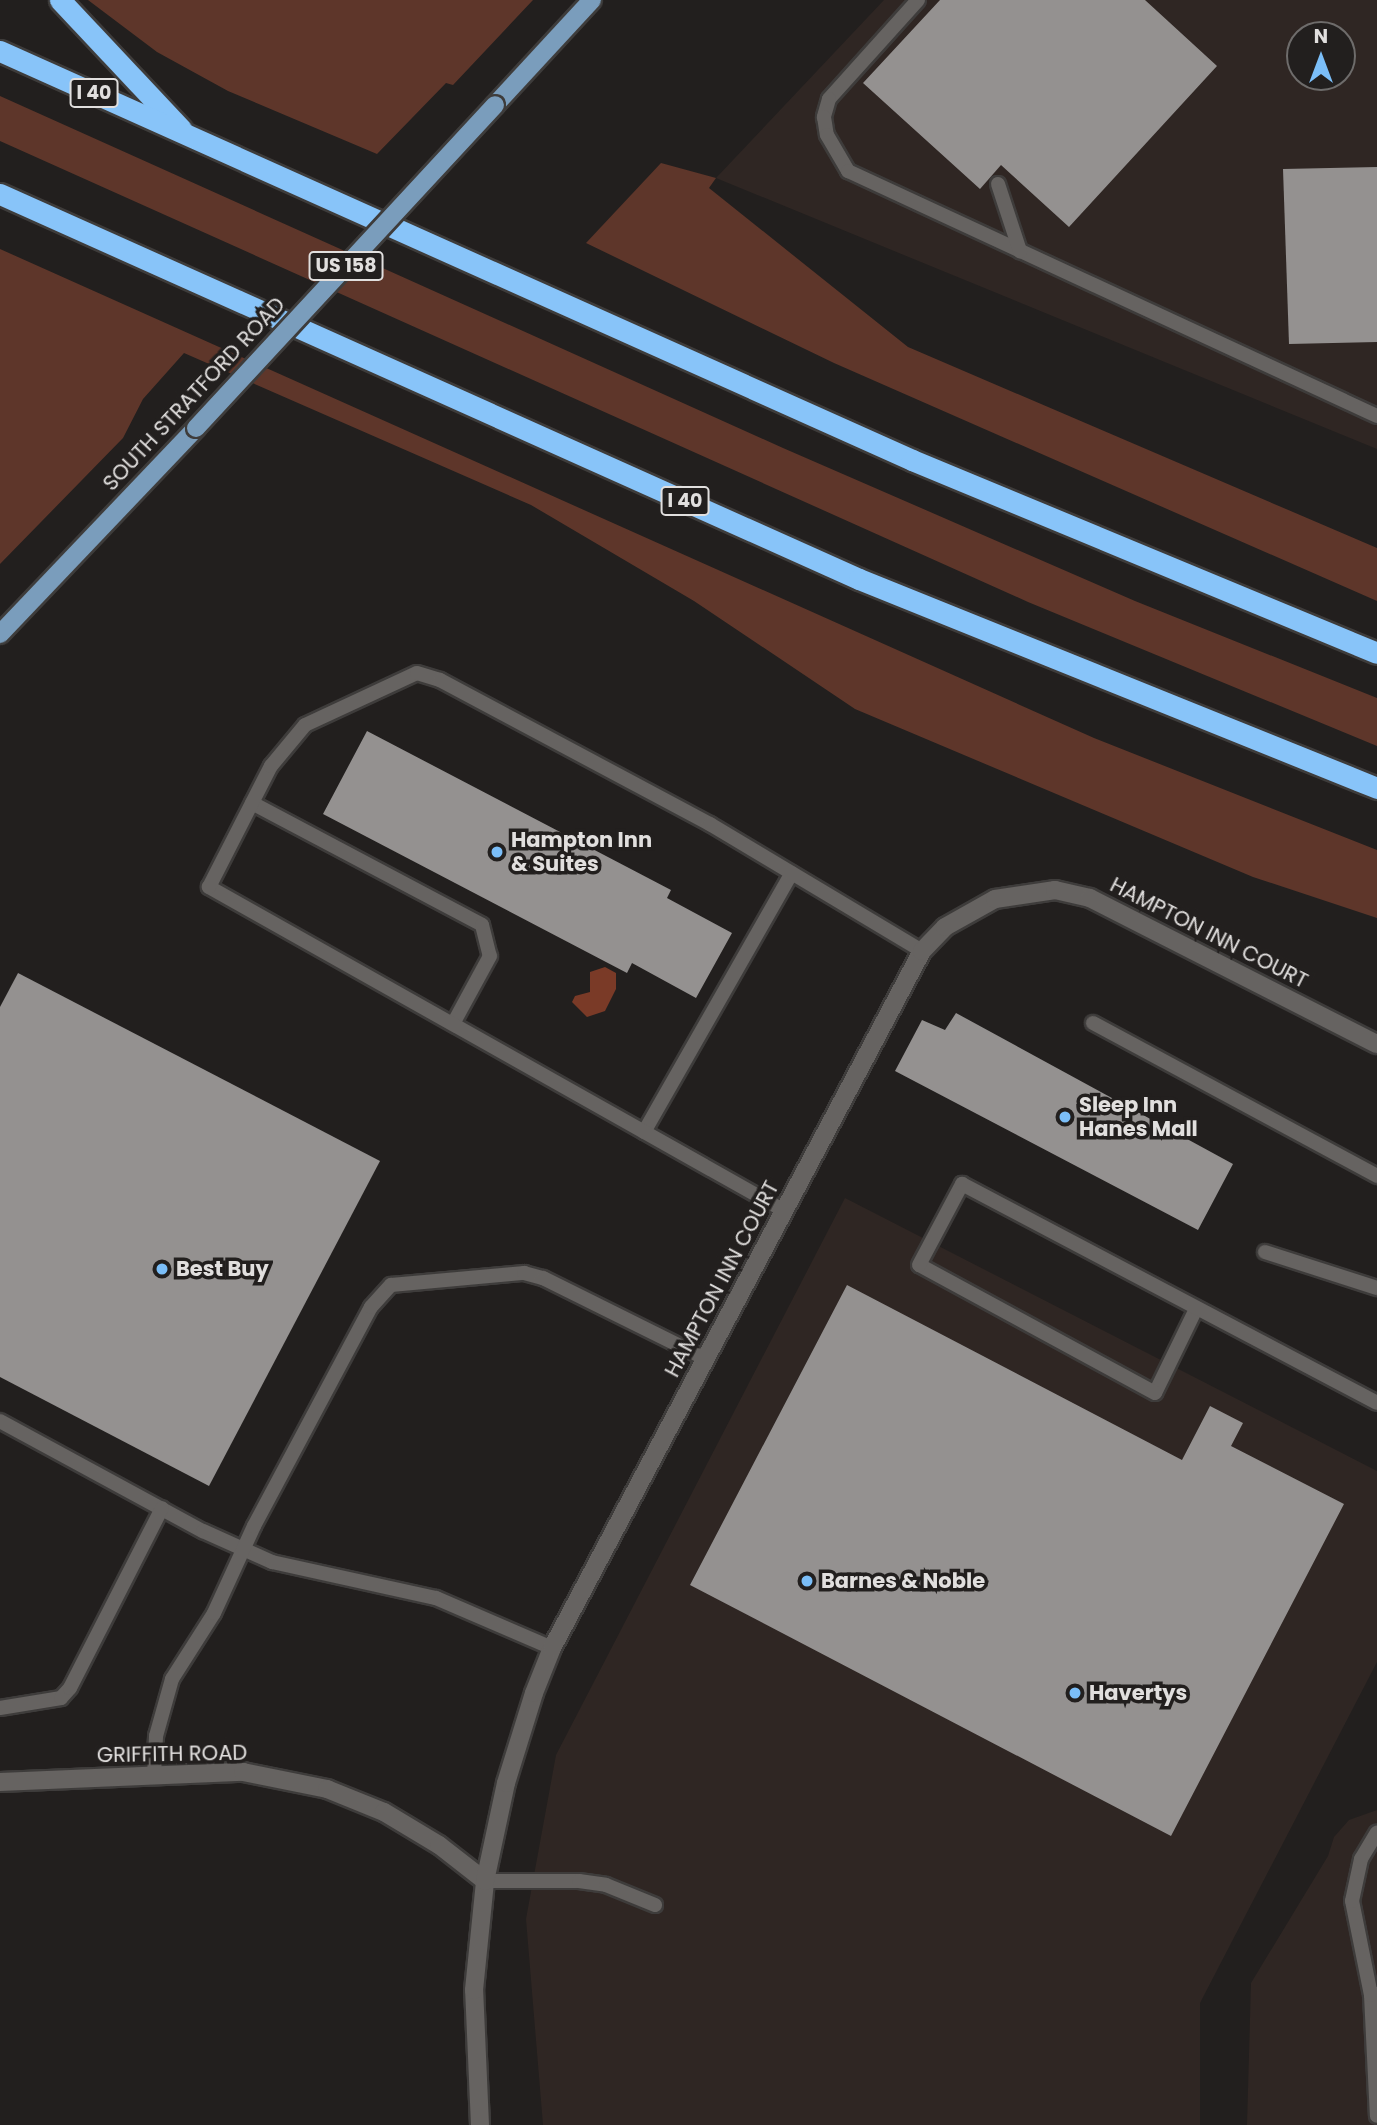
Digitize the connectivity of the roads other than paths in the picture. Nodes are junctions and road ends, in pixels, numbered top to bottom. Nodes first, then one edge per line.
1 (60, 0) edge
2 (592, 0) edge
3 (918, 0) edge
4 (0, 51) edge
5 (187, 135) junction
6 (998, 184) dead end
7 (0, 194) edge
8 (1020, 251) junction
9 (1377, 416) edge
10 (0, 634) edge
11 (1377, 653) edge
12 (1377, 788) edge
13 (252, 803) junction
14 (792, 873) junction
15 (922, 951) junction
16 (1093, 1023) dead end
17 (453, 1024) junction
18 (1377, 1045) edge
19 (644, 1132) junction
20 (1377, 1176) edge
21 (783, 1210) junction
22 (1265, 1252) dead end
23 (1377, 1288) edge
24 (1196, 1309) junction
25 (706, 1359) junction
26 (1377, 1403) edge
27 (0, 1421) edge
28 (162, 1508) junction
29 (246, 1550) junction
30 (552, 1647) junction
31 (0, 1708) edge
32 (154, 1775) junction
33 (0, 1782) edge
34 (1377, 1832) edge
35 (485, 1881) junction
36 (655, 1905) dead end
37 (1374, 1994) edge
38 (1377, 2116) edge
39 (480, 2125) edge

1 - 5 highway
2 - 10 main road, SOUTH STRATFORD ROAD / US 158, bridge
3 - 8 lane
4 - 5 highway, I 40
5 - 11 highway, I 40
6 - 8 lane
7 - 12 highway, I 40
8 - 9 lane
13 - 14 lane
13 - 17 lane
13 - 17 lane
14 - 15 lane
14 - 19 lane
15 - 18 street, HAMPTON INN COURT
15 - 21 street, HAMPTON INN COURT
16 - 20 lane
17 - 19 lane
19 - 21 lane
21 - 25 street, HAMPTON INN COURT
22 - 23 lane
24 - 24 lane
24 - 26 lane
25 - 29 lane
25 - 30 street, HAMPTON INN COURT
27 - 28 lane
28 - 29 lane
28 - 31 lane
29 - 30 lane
29 - 32 lane
30 - 35 street, HAMPTON INN COURT
32 - 33 street, GRIFFITH ROAD
32 - 35 street, GRIFFITH ROAD
34 - 37 lane
35 - 36 lane
35 - 39 street, HAMPTON INN COURT
37 - 38 lane

